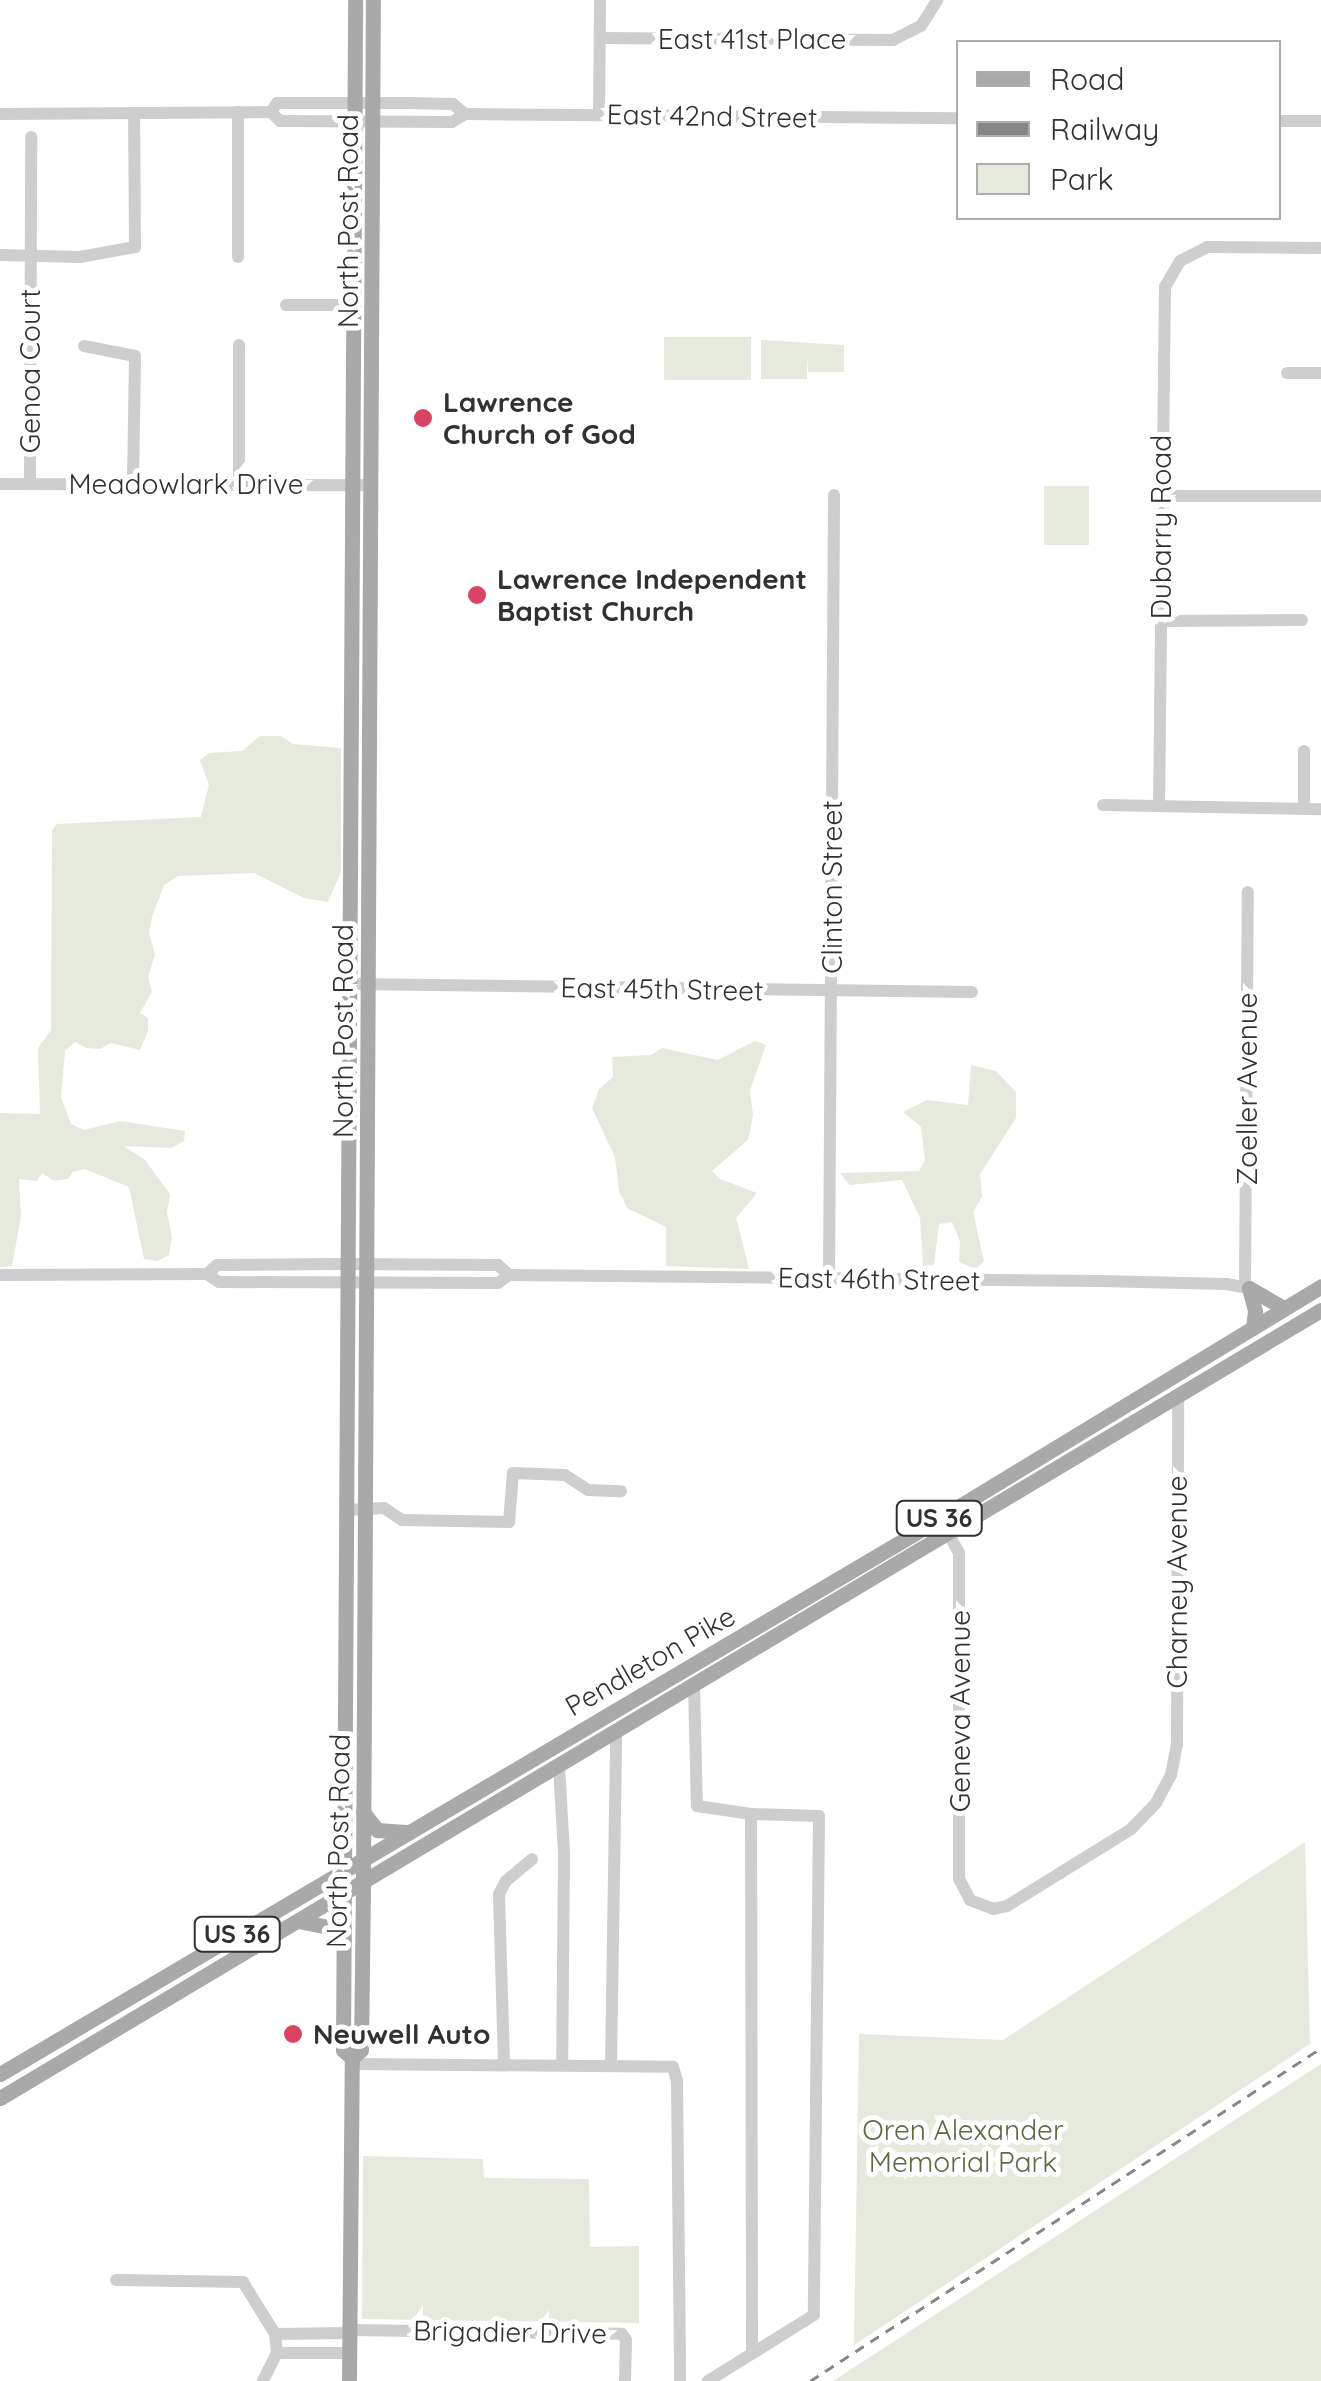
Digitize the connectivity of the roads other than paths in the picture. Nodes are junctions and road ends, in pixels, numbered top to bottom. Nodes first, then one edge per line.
1 (355, 0) edge
2 (373, 0) edge
3 (600, 0) edge
4 (937, 0) edge
5 (600, 38) junction
6 (355, 102) junction
7 (374, 103) junction
8 (238, 112) junction
9 (271, 112) junction
10 (134, 113) junction
11 (0, 114) edge
12 (465, 114) junction
13 (599, 115) junction
14 (956, 118) edge
15 (356, 120) junction
16 (374, 120) junction
17 (1281, 121) edge
18 (1321, 121) edge
19 (31, 138) dead end
20 (1321, 248) edge
21 (0, 256) edge
22 (238, 256) dead end
23 (30, 257) junction
24 (286, 305) dead end
25 (354, 306) junction
26 (238, 345) dead end
27 (84, 346) dead end
28 (1287, 372) dead end
29 (1321, 373) edge
30 (0, 484) edge
31 (30, 484) junction
32 (133, 484) junction
33 (239, 484) junction
34 (352, 484) junction
35 (372, 484) junction
36 (834, 495) dead end
37 (1162, 496) junction
38 (1321, 496) edge
39 (1161, 620) junction
40 (1302, 620) dead end
41 (1304, 752) dead end
42 (1103, 805) dead end
43 (1159, 806) junction
44 (1304, 809) junction
45 (1321, 809) edge
46 (1248, 892) dead end
47 (351, 984) junction
48 (369, 985) junction
49 (832, 991) junction
50 (972, 992) dead end
51 (350, 1264) junction
52 (368, 1264) junction
53 (207, 1274) junction
54 (510, 1274) junction
55 (0, 1276) edge
56 (828, 1278) junction
57 (350, 1282) junction
58 (368, 1282) junction
59 (1321, 1286) edge
60 (1247, 1287) junction
61 (1283, 1308) junction
62 (1321, 1310) edge
63 (1253, 1328) junction
64 (1178, 1396) junction
65 (621, 1491) dead end
66 (366, 1508) junction
67 (348, 1510) junction
68 (939, 1518) junction
69 (949, 1534) junction
70 (694, 1686) junction
71 (616, 1732) junction
72 (559, 1766) junction
73 (363, 1812) junction
74 (751, 1814) junction
75 (412, 1831) junction
76 (532, 1859) dead end
77 (362, 1861) junction
78 (344, 1872) junction
79 (363, 1886) junction
80 (344, 1896) junction
81 (976, 1904) joint
82 (298, 1922) junction
83 (344, 1939) junction
84 (352, 2061) junction
85 (504, 2064) junction
86 (562, 2065) junction
87 (611, 2065) junction
88 (0, 2074) edge
89 (0, 2098) edge
90 (116, 2280) dead end
91 (349, 2331) junction
92 (276, 2334) junction
93 (277, 2353) junction
94 (349, 2353) junction
95 (752, 2353) junction
96 (263, 2381) edge
97 (349, 2381) edge
98 (625, 2381) edge
99 (680, 2381) edge
100 (708, 2381) edge

1 - 6 main road, North Post Road
2 - 7 main road, North Post Road
3 - 5 street
4 - 5 street, East 41st Place
5 - 13 street
6 - 7 street, East 42nd Street
6 - 9 street, East 42nd Street
6 - 15 main road, North Post Road
7 - 12 street, East 42nd Street
7 - 16 main road, North Post Road
8 - 9 street, East 42nd Street
8 - 10 street, East 42nd Street
8 - 22 street
9 - 15 street, East 42nd Street
10 - 11 street, East 42nd Street
10 - 23 street
12 - 13 street, East 42nd Street
12 - 16 street, East 42nd Street
13 - 14 street, East 42nd Street
15 - 16 street, East 42nd Street
15 - 25 main road, North Post Road
16 - 35 main road, North Post Road
17 - 18 street
19 - 23 street, Genoa Court
20 - 37 street, Dubarry Road
21 - 23 street
23 - 31 street, Genoa Court
24 - 25 street
25 - 34 main road, North Post Road
26 - 33 street
27 - 32 street
28 - 29 street
30 - 31 street, Meadowlark Drive
31 - 32 street, Meadowlark Drive
32 - 33 street, Meadowlark Drive
33 - 34 street, Meadowlark Drive
34 - 35 street, Meadowlark Drive
34 - 47 main road, North Post Road
35 - 48 main road, North Post Road
36 - 49 street, Clinton Street
37 - 38 street
37 - 39 street, Dubarry Road
39 - 40 street
39 - 43 street, Dubarry Road
41 - 44 street
42 - 43 street
43 - 44 street
44 - 45 street
46 - 60 street, Zoeller Avenue
47 - 48 street, East 45th Street
47 - 51 main road, North Post Road
48 - 49 street, East 45th Street
48 - 52 main road, North Post Road
49 - 50 street, East 45th Street
49 - 56 street, Clinton Street
51 - 52 street, East 46th Street
51 - 53 street, East 46th Street
51 - 57 main road, North Post Road
52 - 54 street, East 46th Street
52 - 58 main road, North Post Road
53 - 55 street, East 46th Street
53 - 57 street, East 46th Street
54 - 56 street, East 46th Street
54 - 58 street, East 46th Street
56 - 60 street, East 46th Street
57 - 58 street, East 46th Street
57 - 67 main road, North Post Road
58 - 66 main road, North Post Road
59 - 61 main road, Pendleton Pike / US 36
60 - 61 main road
60 - 63 main road
61 - 63 main road, Pendleton Pike / US 36
62 - 64 main road, Pendleton Pike / US 36
63 - 68 main road, Pendleton Pike / US 36
64 - 69 main road, Pendleton Pike / US 36
64 - 81 street, Charney Avenue
65 - 66 street
66 - 67 street
66 - 73 main road, North Post Road
67 - 78 main road, North Post Road
68 - 69 street, Geneva Avenue
68 - 75 main road, Pendleton Pike / US 36
69 - 70 main road, Pendleton Pike / US 36
69 - 81 street, Geneva Avenue
70 - 71 main road, Pendleton Pike / US 36
70 - 74 street
71 - 72 main road, Pendleton Pike / US 36
71 - 87 street
72 - 79 main road, Pendleton Pike / US 36
72 - 86 street
73 - 75 main road
73 - 77 main road, North Post Road
74 - 95 street
74 - 95 street
75 - 77 main road, Pendleton Pike / US 36
76 - 85 street
77 - 78 main road, Pendleton Pike / US 36
77 - 79 main road, North Post Road
78 - 80 main road, North Post Road
78 - 88 main road, Pendleton Pike / US 36
79 - 80 main road, Pendleton Pike / US 36
79 - 84 main road, North Post Road
80 - 82 main road, Pendleton Pike / US 36
80 - 83 main road, North Post Road
82 - 83 main road
82 - 89 main road, Pendleton Pike / US 36
83 - 84 main road, North Post Road
84 - 85 street
84 - 91 main road, North Post Road
85 - 86 street
86 - 87 street
87 - 99 street
90 - 92 street
91 - 92 street
91 - 94 main road, North Post Road
91 - 98 street, Brigadier Drive
92 - 93 street
93 - 94 street
93 - 96 street
94 - 97 main road, North Post Road
95 - 100 street

